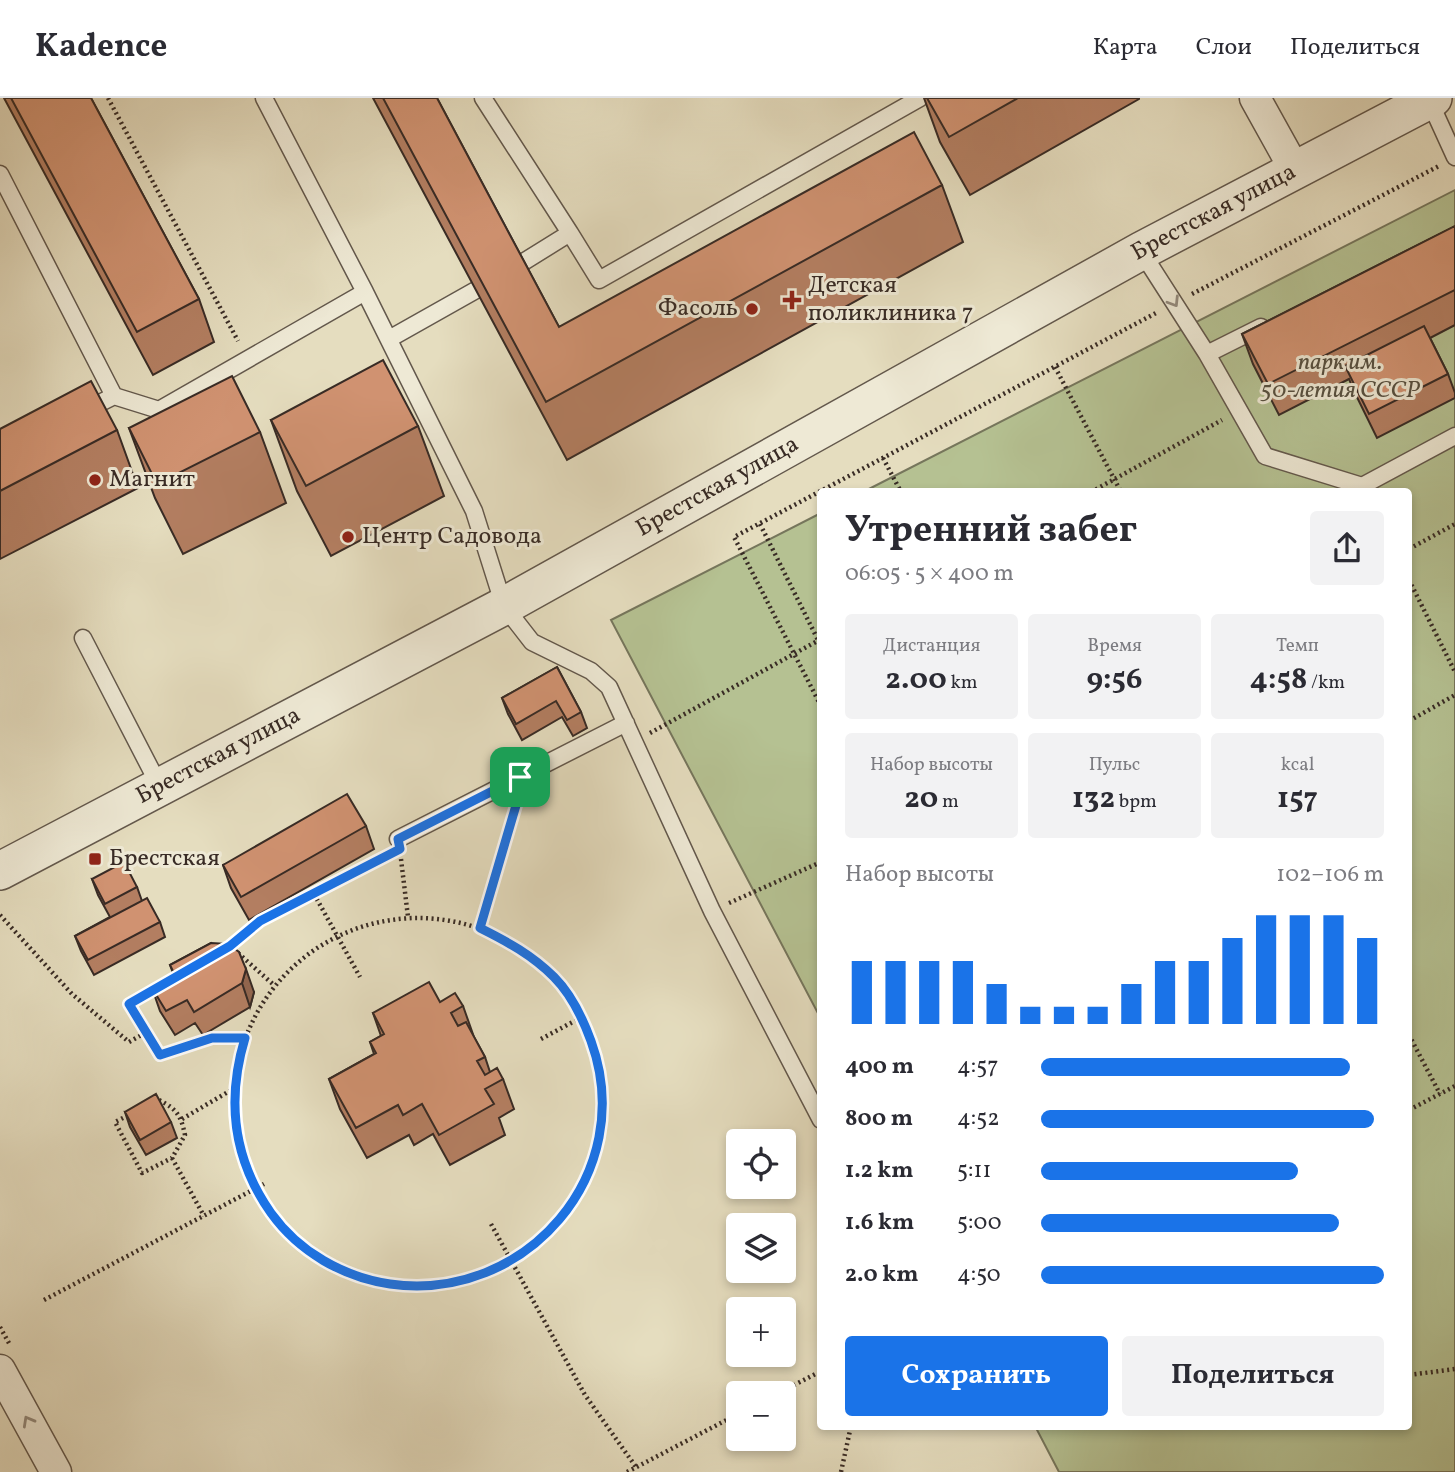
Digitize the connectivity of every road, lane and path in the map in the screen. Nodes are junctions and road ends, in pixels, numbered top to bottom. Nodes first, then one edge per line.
1 (108, 98) edge
2 (264, 98) edge
3 (483, 98) edge
4 (920, 98) edge
5 (1255, 98) edge
6 (1431, 99) edge
7 (1449, 161) edge
8 (1295, 170) junction
9 (0, 174) edge
10 (570, 233) junction
11 (1141, 251) junction
12 (517, 266) edge
13 (475, 290) edge
14 (365, 292) junction
15 (1174, 303) junction
16 (1281, 318) edge
17 (389, 339) junction
18 (1207, 354) junction
19 (247, 359) junction
20 (1055, 367) junction
21 (114, 396) junction
22 (1239, 411) junction
23 (68, 418) edge
24 (1455, 436) edge
25 (883, 458) junction
26 (1114, 479) junction
27 (827, 488) edge
28 (899, 488) edge
29 (1098, 488) edge
30 (1119, 488) edge
31 (817, 493) edge
32 (760, 524) junction
33 (1455, 524) edge
34 (1412, 547) edge
35 (1412, 586) edge
36 (504, 606) junction
37 (817, 636) edge
38 (83, 638) dead end
39 (817, 643) edge
40 (794, 654) junction
41 (1455, 672) edge
42 (1455, 695) edge
43 (817, 698) edge
44 (1412, 719) edge
45 (626, 723) junction
46 (634, 741) junction
47 (520, 777) junction
48 (160, 787) junction
49 (399, 844) junction
50 (817, 864) edge
51 (0, 871) edge
52 (314, 894) junction
53 (712, 911) junction
54 (0, 915) edge
55 (408, 917) junction
56 (480, 928) junction
57 (337, 935) junction
58 (230, 946) junction
59 (219, 953) edge
60 (360, 977) dead end
61 (163, 985) edge
62 (275, 986) junction
63 (582, 1017) junction
64 (146, 1032) junction
65 (245, 1038) junction
66 (541, 1040) dead end
67 (1412, 1041) edge
68 (1455, 1086) edge
69 (233, 1088) junction
70 (1440, 1094) junction
71 (1412, 1108) edge
72 (817, 1111) edge
73 (182, 1119) junction
74 (172, 1158) junction
75 (264, 1184) dead end
76 (255, 1189) junction
77 (204, 1216) junction
78 (491, 1224) dead end
79 (513, 1261) junction
80 (44, 1300) dead end
81 (1455, 1369) edge
82 (0, 1370) edge
83 (817, 1373) edge
84 (1412, 1375) edge
85 (796, 1384) edge
86 (726, 1420) edge
87 (850, 1430) edge
88 (636, 1467) junction
89 (56, 1472) edge
90 (627, 1472) edge
91 (841, 1472) edge

1 - 19 path
2 - 14 lane
3 - 10 lane
4 - 10 lane
5 - 8 street
6 - 7 lane
6 - 8 street, Брестская улица
7 - 15 path
8 - 11 street, Брестская улица
9 - 21 lane
10 - 12 lane
11 -> 15 lane
11 - 36 street, Брестская улица
13 - 17 lane
14 - 17 lane
14 - 19 lane
15 - 18 lane
15 - 20 path
16 - 18 lane
17 - 36 lane
18 - 22 lane
19 - 21 lane
20 - 25 path
20 - 26 path
21 - 23 lane
22 - 24 lane
22 - 26 path
25 - 27 path
25 - 28 path
26 - 29 path
26 - 30 path
31 - 32 path
32 - 37 path
32 - 40 path
33 - 34 path
35 - 41 path
36 - 45 lane
36 - 48 street, Брестская улица
38 - 48 lane
39 - 40 path
40 - 43 path
40 - 46 path
42 - 44 path
45 - 46 lane
45 - 47 lane
46 - 53 lane
47 - 49 lane
47 - 56 path
48 - 51 street, Брестская улица
49 - 52 path
49 - 55 path
50 - 53 path
52 - 57 path
52 - 58 path
53 - 72 lane
54 - 64 path
55 - 56 path
55 - 57 path
56 - 63 path
57 - 60 path
57 - 62 path
58 - 59 path
58 - 62 path
61 - 64 path
62 - 65 path
63 - 66 path
63 - 79 path
64 - 65 path
65 - 69 path
67 - 70 path
68 - 70 path
69 - 73 path
69 - 76 path
70 - 71 path
73 - 74 path
73 - 74 path
74 - 77 path
75 - 76 path
76 - 77 path
76 - 79 path
77 - 80 path
78 - 79 path
79 - 88 path
81 - 84 path
89 -> 82 street
83 - 85 path
86 - 88 path
87 - 91 path
88 - 90 path

